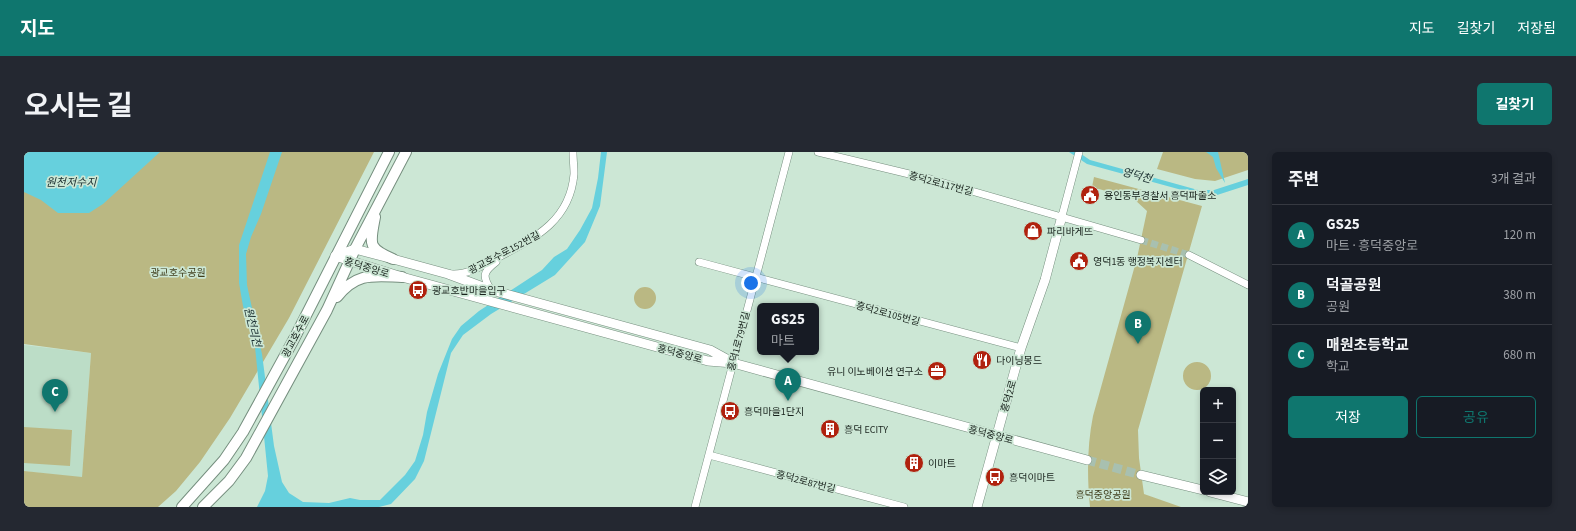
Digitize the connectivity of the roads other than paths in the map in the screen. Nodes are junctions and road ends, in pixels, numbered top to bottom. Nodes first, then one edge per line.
1 (389, 152) edge
2 (406, 152) edge
3 (573, 152) edge
4 (789, 152) edge
5 (818, 152) edge
6 (1079, 152) edge
7 (376, 209) junction
8 (1062, 216) junction
9 (1141, 240) tunnel mouth
10 (354, 249) junction
11 (511, 251) junction
12 (1189, 255) tunnel mouth
13 (335, 256) junction
14 (393, 259) junction
15 (350, 262) junction
16 (699, 262) dead end
17 (448, 274) junction
18 (402, 277) junction
19 (755, 277) junction
20 (1248, 285) edge
21 (491, 290) junction
22 (327, 310) junction
23 (1022, 348) junction
24 (732, 363) junction
25 (997, 435) junction
26 (709, 455) junction
27 (1088, 460) tunnel mouth
28 (1141, 475) tunnel mouth
29 (1200, 489) edge
30 (1221, 495) edge
31 (1248, 502) edge
32 (182, 507) edge
33 (203, 507) edge
34 (696, 507) edge
35 (904, 507) edge
36 (977, 507) edge

1 - 13 main road, 광교호수로
2 - 7 main road, 광교호수로
3 - 11 street, 광교호수로152번길
4 - 19 street, 흥덕1로79번길
5 - 8 street, 흥덕2로117번길
6 - 8 street
7 - 10 main road, 광교호수로
7 - 14 main road
8 - 9 street, 흥덕2로117번길
8 - 23 street, 흥덕2로
10 - 13 street, 흥덕중앙로
10 - 14 street, 흥덕중앙로
10 - 15 main road, 광교호수로
11 - 17 street, 광교호수로152번길
11 - 21 street
12 - 20 street
13 - 15 street, 흥덕중앙로
13 - 32 main road, 광교호수로
14 - 17 street, 흥덕중앙로
15 - 18 street, 흥덕중앙로
15 - 22 main road, 광교호수로
16 - 19 street, 흥덕2로105번길
17 - 21 street, 흥덕중앙로
18 - 22 main road
18 - 24 street, 흥덕중앙로
19 - 23 street, 흥덕2로105번길
19 - 24 street, 흥덕1로79번길
21 - 24 street, 흥덕중앙로
22 - 33 main road, 광교호수로
23 - 25 street, 흥덕2로
24 - 25 street, 흥덕중앙로
24 - 26 street, 흥덕1로79번길
25 - 27 street, 흥덕중앙로
25 - 36 street, 흥덕2로
26 - 34 street, 흥덕1로79번길
26 - 35 street, 흥덕2로87번길
28 - 29 street
30 - 31 street

